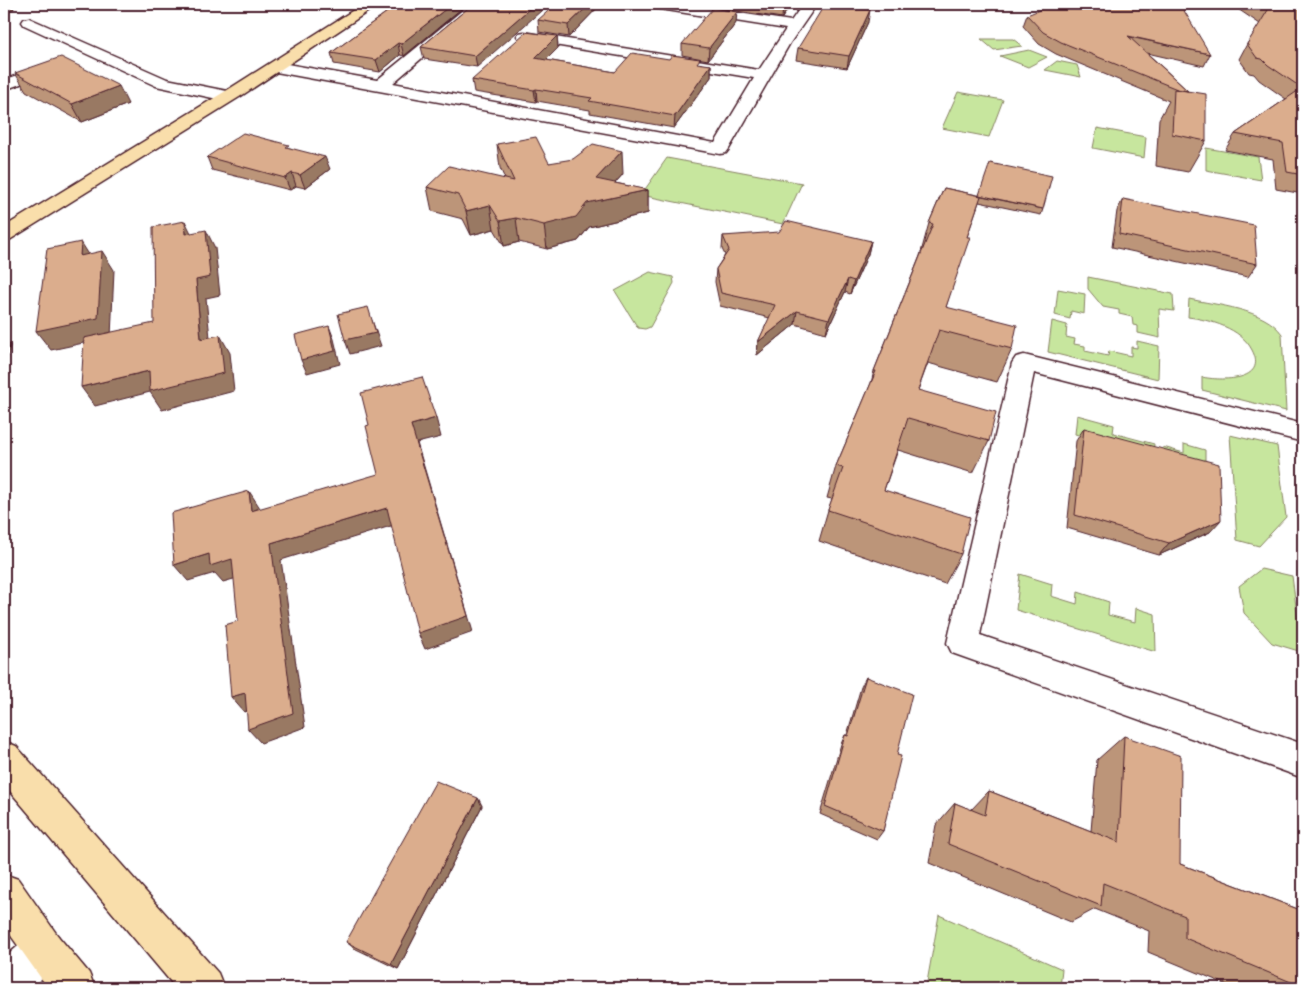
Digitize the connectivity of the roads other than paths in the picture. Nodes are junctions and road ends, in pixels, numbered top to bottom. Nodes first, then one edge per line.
1 (372, 4) edge
2 (478, 4) edge
3 (654, 4) edge
4 (810, 4) edge
5 (29, 22) dead end
6 (538, 23) dead end
7 (795, 26) junction
8 (524, 36) junction
9 (510, 48) edge
10 (96, 52) junction
11 (276, 67) junction
12 (764, 75) junction
13 (4, 85) edge
14 (381, 85) junction
15 (468, 86) dead end
16 (227, 96) junction
17 (454, 98) junction
18 (4, 236) edge
19 (1303, 433) edge
20 (4, 758) edge
21 (1303, 761) edge
22 (4, 893) edge
23 (44, 950) junction
24 (4, 984) edge
25 (74, 988) edge
26 (204, 988) edge

1 - 11 main road
2 - 14 street
3 - 7 street
4 - 7 street
5 - 10 street
6 - 8 street
7 - 12 street
8 - 9 street
8 - 12 street
10 - 13 street
10 - 16 street
11 - 14 street
11 - 16 main road
12 - 17 street
14 - 17 street
15 - 17 street
16 - 18 main road
19 - 21 street
20 - 26 main road
22 - 23 main road
23 - 24 street
23 - 25 main road

